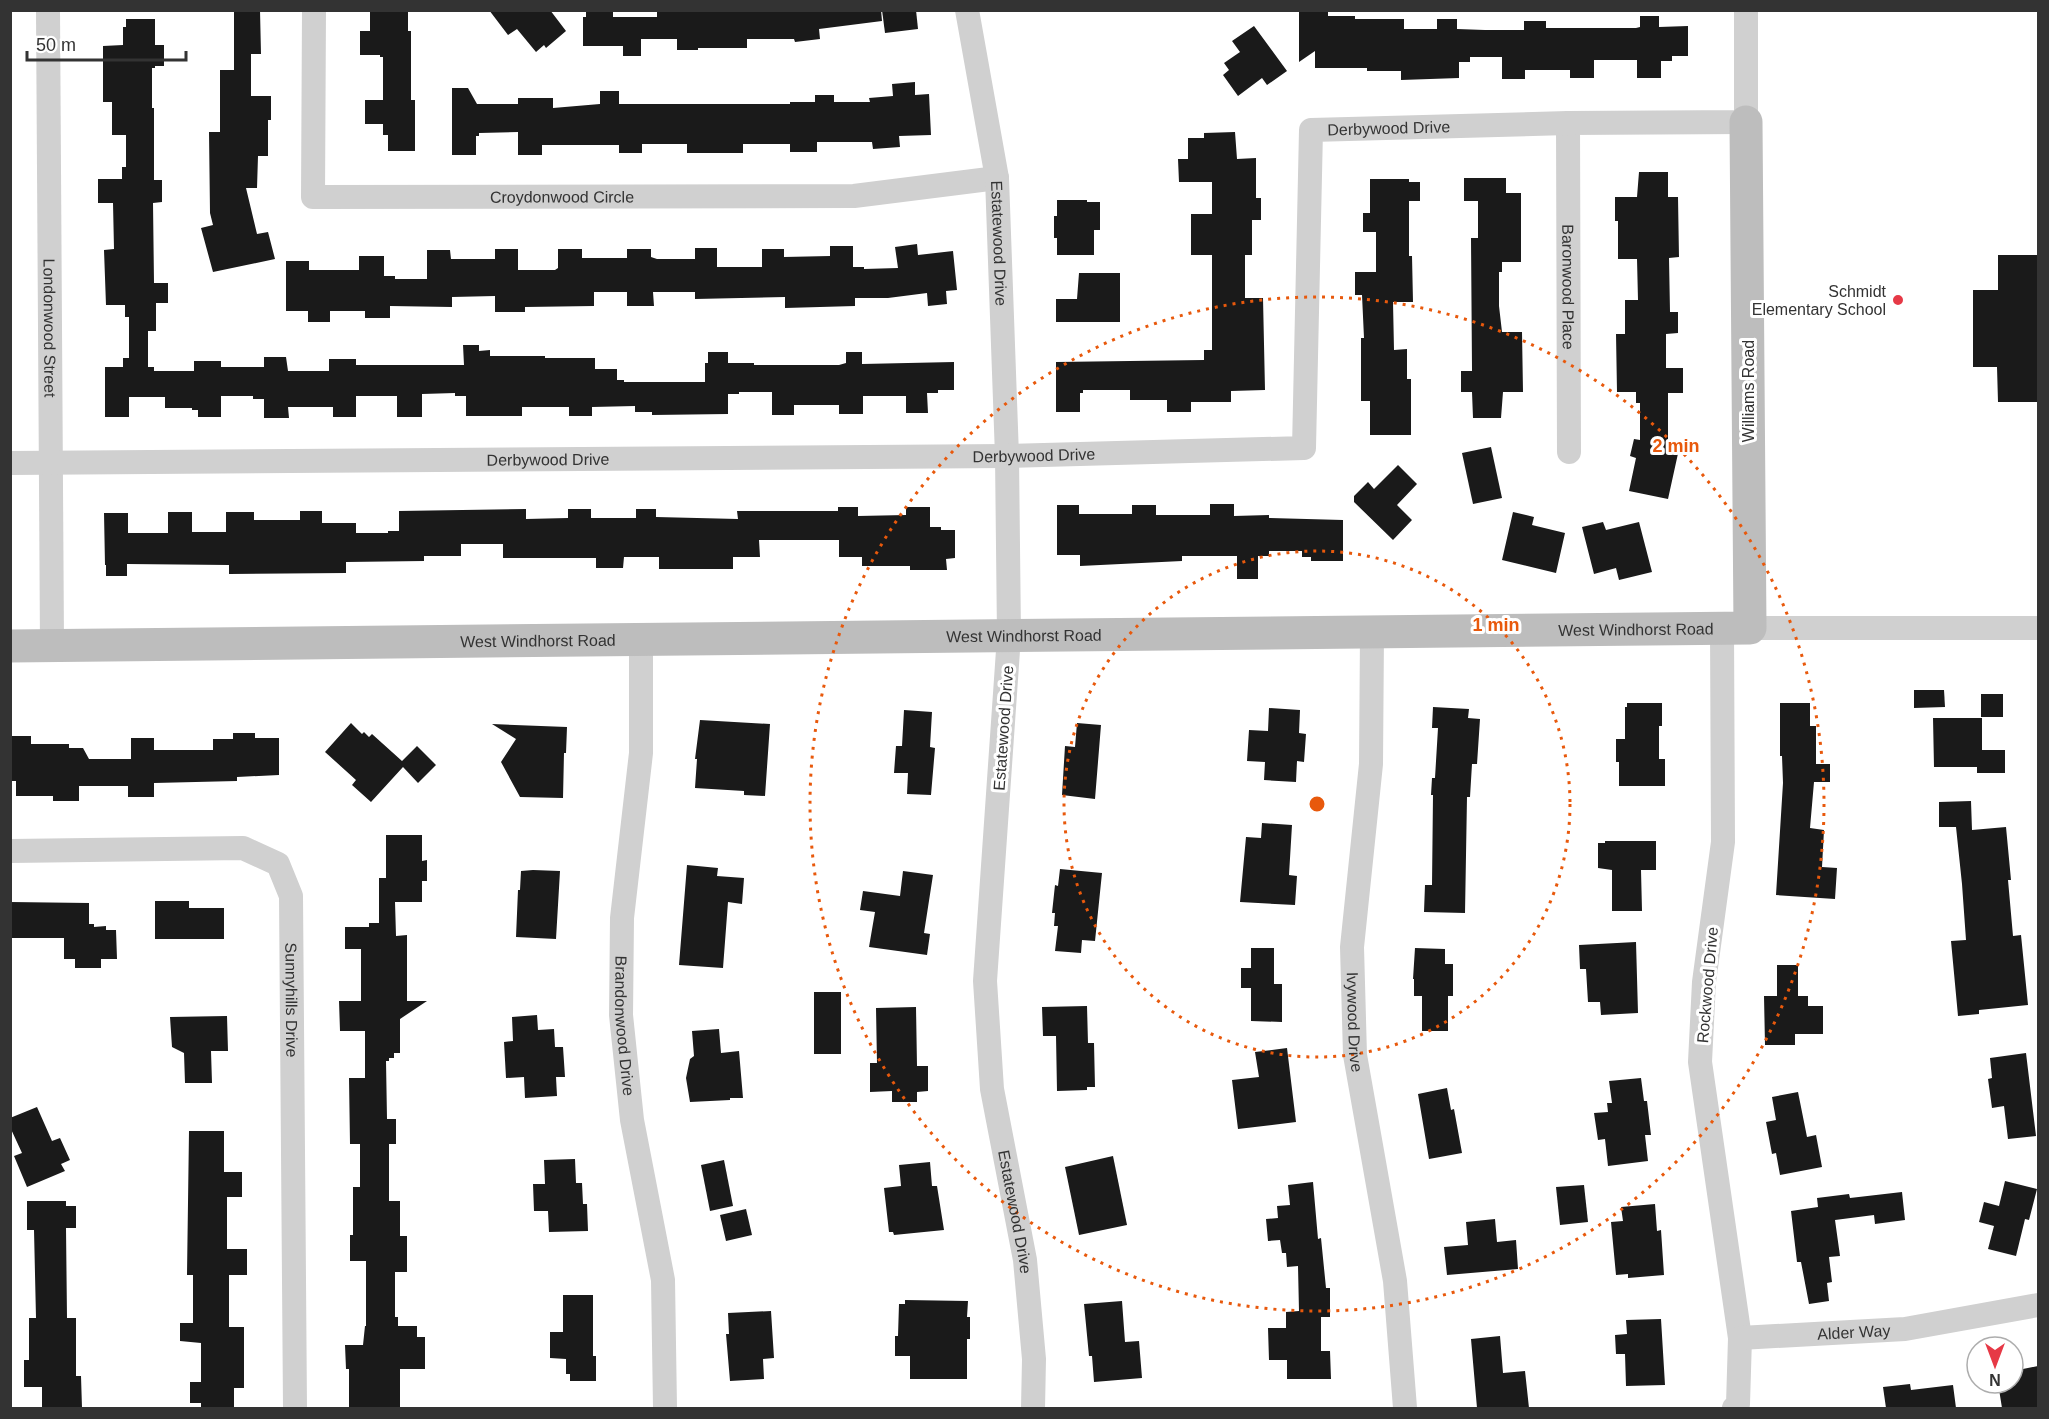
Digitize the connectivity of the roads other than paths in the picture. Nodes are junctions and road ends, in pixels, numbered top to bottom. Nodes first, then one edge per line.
1 (48, 10) edge
2 (314, 10) edge
3 (967, 10) edge
4 (1746, 10) edge
5 (1746, 122) junction
6 (1568, 123) junction
7 (997, 178) junction
8 (1569, 452) dead end
9 (1007, 456) junction
10 (51, 462) junction
11 (10, 463) edge
12 (1736, 628) junction
13 (2038, 628) edge
14 (1372, 633) junction
15 (1009, 636) junction
16 (641, 640) junction
17 (52, 645) junction
18 (10, 646) edge
19 (10, 851) edge
20 (2038, 1305) edge
21 (1740, 1338) junction
22 (295, 1408) edge
23 (665, 1408) edge
24 (1033, 1408) edge
25 (1405, 1408) edge
26 (1734, 1408) edge

1 - 10 street, Londonwood Street
2 - 7 street, Croydonwood Circle
3 - 7 street, Estatewood Drive
4 - 5 street, Williams Road
5 - 6 street, Derbywood Drive
5 - 12 street, Williams Road
6 - 8 street, Baronwood Place
6 - 9 street, Derbywood Drive
7 - 9 street, Estatewood Drive
9 - 10 street, Derbywood Drive
9 - 15 street, Estatewood Drive
10 - 11 street, Derbywood Drive
10 - 17 street, Londonwood Street
12 - 13 street, West Windhorst Road
12 - 14 street, West Windhorst Road
12 - 21 street, Rockwood Drive
14 - 15 street, West Windhorst Road
14 - 25 street, Ivywood Drive
15 - 16 street, West Windhorst Road
15 - 24 street, Estatewood Drive
16 - 17 street, West Windhorst Road
16 - 23 street, Brandonwood Drive
17 - 18 street, West Windhorst Road
19 - 22 street, Sunnyhills Drive
20 - 21 street, Alder Way
21 - 26 street

